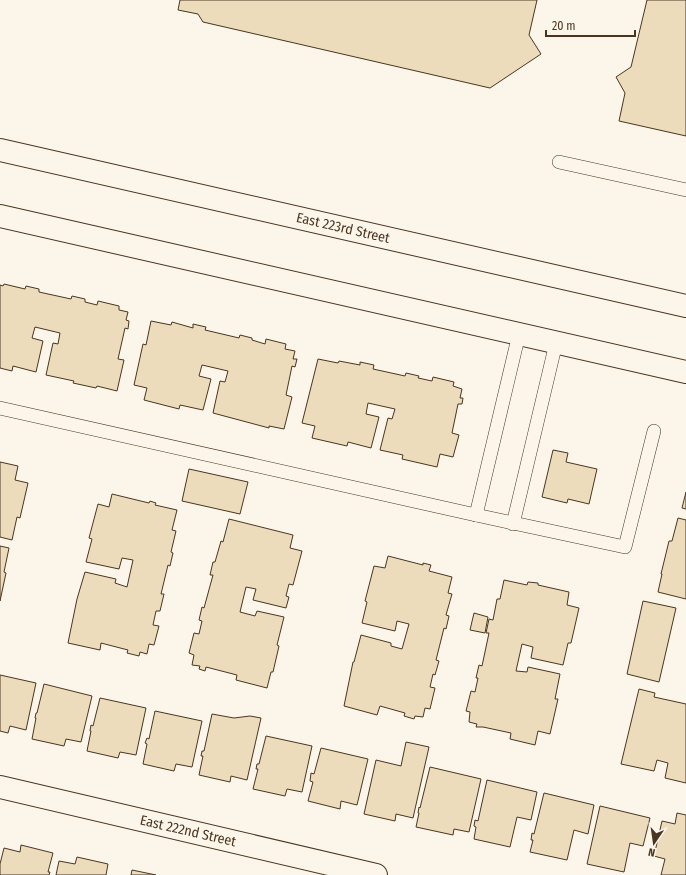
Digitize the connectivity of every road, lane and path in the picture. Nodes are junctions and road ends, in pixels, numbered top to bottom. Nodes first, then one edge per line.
1 (0, 150) edge
2 (559, 162) dead end
3 (686, 190) edge
4 (0, 216) edge
5 (686, 306) edge
6 (519, 334) junction
7 (556, 343) junction
8 (686, 372) edge
9 (0, 408) edge
10 (654, 431) dead end
11 (476, 516) junction
12 (513, 524) junction
13 (0, 787) edge
14 (376, 875) edge

1 - 5 main road, East 223rd Street
2 - 3 lane
4 - 6 main road
6 - 7 main road
6 - 11 lane
7 - 8 main road
7 - 12 lane
9 - 11 lane
10 - 12 lane
11 - 12 lane
13 - 14 main road, East 222nd Street

